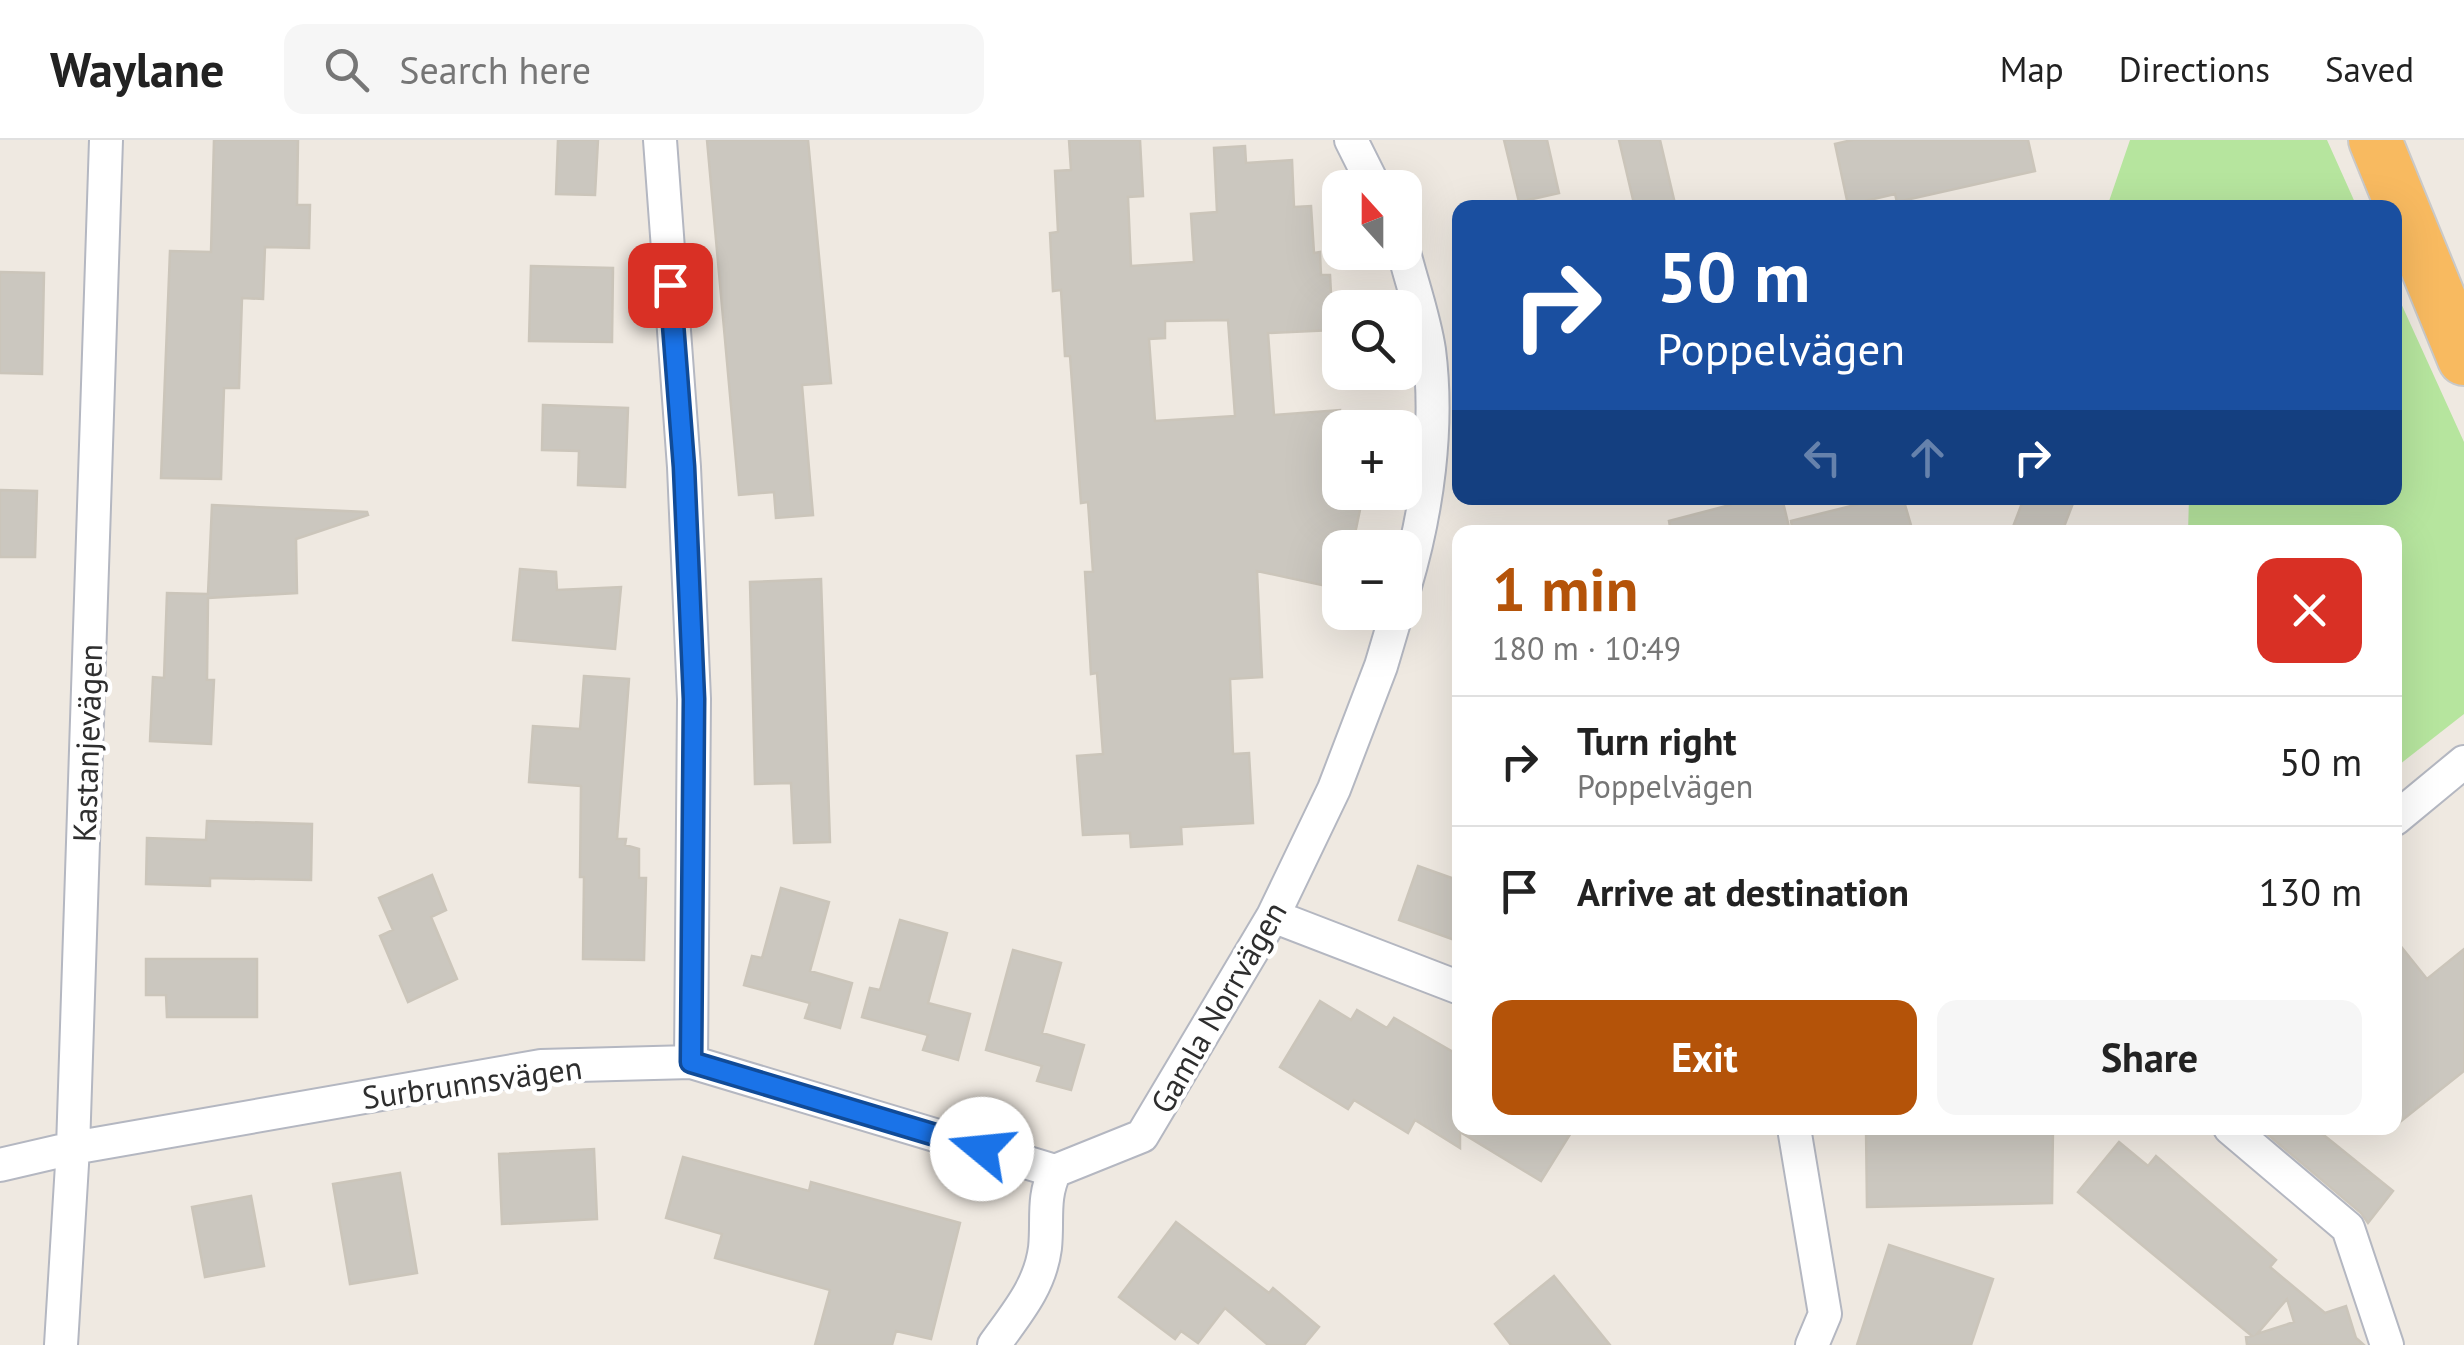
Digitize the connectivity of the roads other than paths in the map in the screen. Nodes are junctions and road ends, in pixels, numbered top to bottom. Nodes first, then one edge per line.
1 (106, 140) edge
2 (660, 140) edge
3 (1352, 140) edge
4 (2375, 140) edge
5 (1366, 170) edge
6 (2399, 200) edge
7 (2402, 206) edge
8 (1408, 270) edge
9 (2464, 358) edge
10 (1419, 530) edge
11 (1391, 630) edge
12 (2464, 762) edge
13 (2402, 813) edge
14 (1274, 916) junction
15 (1452, 985) edge
16 (691, 1062) junction
17 (1795, 1135) edge
18 (2238, 1135) edge
19 (73, 1148) junction
20 (0, 1166) edge
21 (1055, 1171) junction
22 (61, 1345) edge
23 (994, 1345) edge
24 (1812, 1345) edge
25 (2386, 1345) edge

1 - 19 street, Kastanjevägen
2 - 16 street
3 - 5 street
4 - 6 highway
7 - 9 highway
8 - 10 street
11 - 14 street, Gamla Norrvägen
12 - 13 street
14 - 15 street
14 - 21 street, Gamla Norrvägen
16 - 19 street, Surbrunnsvägen
16 - 21 street, Surbrunnsvägen
17 - 24 street
18 - 25 street
19 - 20 street, Surbrunnsvägen
19 - 22 street, Kastanjevägen
21 - 23 street

